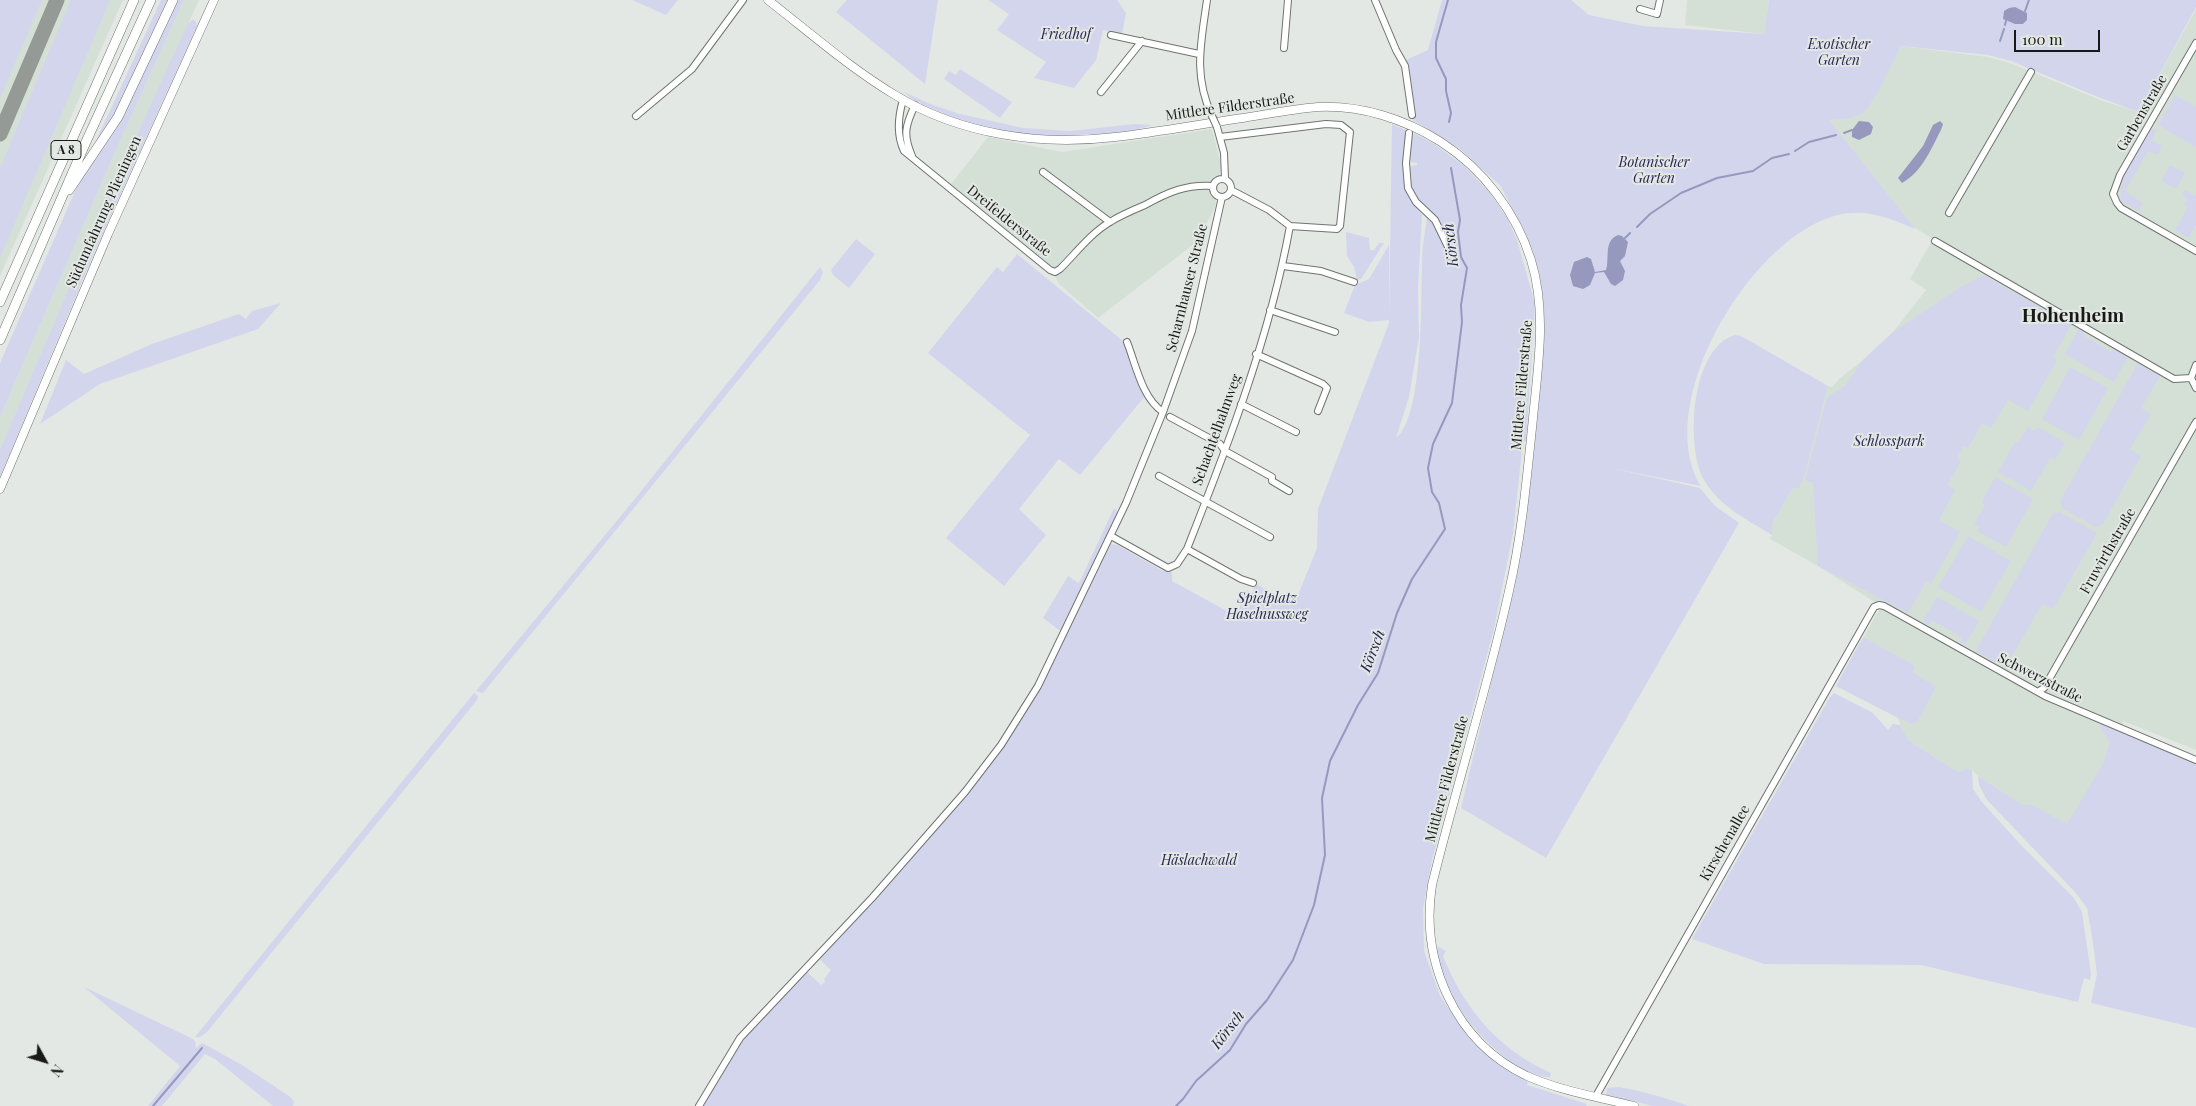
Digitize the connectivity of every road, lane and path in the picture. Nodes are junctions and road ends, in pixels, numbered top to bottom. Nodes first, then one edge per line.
1 (134, 0) edge
2 (151, 0) edge
3 (173, 0) edge
4 (214, 0) edge
5 (743, 0) edge
6 (768, 0) edge
7 (1207, 0) edge
8 (1288, 0) edge
9 (1375, 0) edge
10 (1660, 0) edge
11 (1640, 9) dead end
12 (1111, 34) dead end
13 (1142, 41) junction
14 (2196, 42) edge
15 (1284, 48) dead end
16 (1199, 54) junction
17 (2031, 72) dead end
18 (1101, 92) dead end
19 (903, 100) junction
20 (915, 105) junction
21 (1412, 115) dead end
22 (636, 116) dead end
23 (1409, 133) dead end
24 (1220, 137) junction
25 (914, 160) junction
26 (1043, 172) dead end
27 (1224, 179) junction
28 (1214, 186) junction
29 (1231, 190) junction
30 (1222, 196) junction
31 (59, 202) junction
32 (1949, 213) dead end
33 (1110, 222) junction
34 (1290, 226) junction
35 (1935, 241) dead end
36 (2196, 251) edge
37 (1451, 253) dead end
38 (1283, 266) junction
39 (1354, 282) dead end
40 (0, 302) edge
41 (1270, 310) junction
42 (1335, 332) dead end
43 (0, 340) edge
44 (1127, 342) dead end
45 (1256, 354) junction
46 (2196, 365) edge
47 (2191, 378) junction
48 (2196, 388) edge
49 (1242, 404) junction
50 (1318, 410) dead end
51 (1164, 412) junction
52 (1170, 416) dead end
53 (2196, 422) edge
54 (1296, 432) dead end
55 (1225, 451) junction
56 (1159, 476) dead end
57 (0, 488) edge
58 (1289, 491) dead end
59 (1205, 502) junction
60 (1110, 536) junction
61 (1270, 537) dead end
62 (1187, 549) junction
63 (1253, 583) dead end
64 (1879, 605) joint
65 (2039, 691) junction
66 (2196, 760) edge
67 (1596, 1096) junction
68 (699, 1106) edge
69 (1634, 1106) edge

1 - 40 highway, A 8
2 - 31 highway, A 8
3 - 31 highway
4 - 57 main road, Südumfahrung Plieningen
5 - 22 street
6 - 19 main road, Mittlere Filderstraße
7 - 16 street
8 - 15 street
9 - 21 street
10 - 11 street
12 - 13 street
13 - 16 street
13 - 18 street
14 - 36 street, Garbenstraße
16 - 24 street, bridge
17 - 32 street
19 - 20 main road, Mittlere Filderstraße
19 - 25 street, Dreifelderstraße
20 - 25 street
20 - 67 main road, Mittlere Filderstraße
23 - 37 street
24 - 27 street
24 - 34 street
25 - 33 street, Dreifelderstraße
26 - 33 street
27 - 28 street
27 - 29 street
28 - 30 street
28 - 33 street, Dreifelderstraße
29 - 30 street
29 - 34 street
30 - 51 street, Scharnhauser Straße
31 - 43 highway, A 8
34 - 38 street, Schachtelhalmweg
35 - 47 street
38 - 39 street
38 - 41 street, Schachtelhalmweg
41 - 42 street
41 - 45 street, Schachtelhalmweg
44 - 51 street
45 - 49 street, Schachtelhalmweg
45 - 50 street
46 - 47 street
47 - 48 street
49 - 54 street
49 - 55 street, Schachtelhalmweg
51 - 60 street, Scharnhauser Straße
52 - 55 street
53 - 65 street, Fruwirthstraße
55 - 58 street
55 - 59 street, Schachtelhalmweg
56 - 59 street
59 - 61 street
59 - 62 street, Schachtelhalmweg
60 - 62 street, Schachtelhalmweg
60 - 68 street, Scharnhauser Straße
62 - 63 street
64 - 65 street, Schwerzstraße
64 - 67 street, Kirschenallee
65 - 66 street, Schwerzstraße
67 - 69 main road, Mittlere Filderstraße

